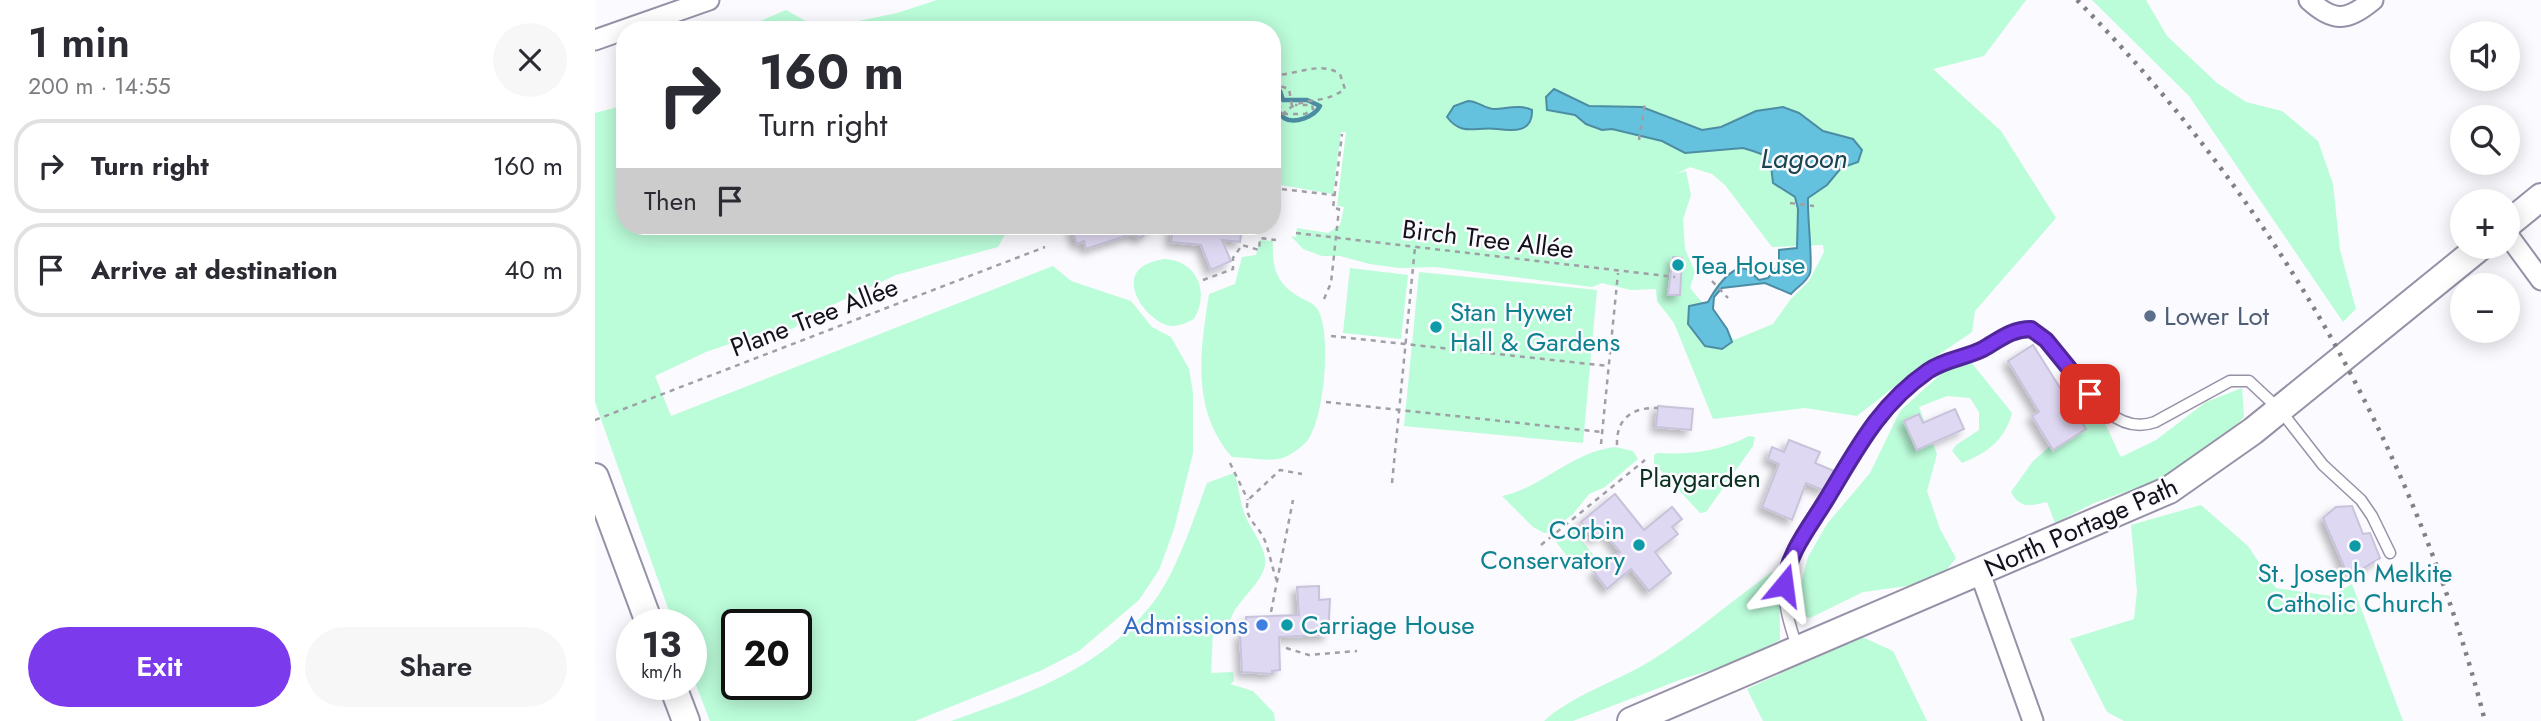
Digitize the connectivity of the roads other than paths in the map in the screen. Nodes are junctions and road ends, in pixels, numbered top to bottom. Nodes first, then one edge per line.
1 (709, 0) edge
2 (2309, 0) edge
3 (2373, 0) edge
4 (670, 6) edge
5 (637, 21) edge
6 (616, 30) edge
7 (595, 40) edge
8 (2541, 197) edge
9 (2520, 214) edge
10 (2520, 250) edge
11 (2465, 259) edge
12 (2541, 279) edge
13 (2280, 410) junction
14 (595, 477) edge
15 (2390, 553) dead end
16 (1980, 573) junction
17 (644, 609) edge
18 (1798, 651) junction
19 (678, 700) edge
20 (686, 721) edge
21 (1631, 721) edge
22 (2033, 721) edge

1 - 4 street
2 - 3 street
4 - 5 street
6 - 7 street
8 - 9 main road
10 - 12 street
11 - 13 main road, North Portage Path
13 - 15 lane
13 - 16 main road, North Portage Path
13 - 18 lane
14 - 17 main road
16 - 18 main road, North Portage Path
16 - 22 street
18 - 21 main road, North Portage Path
19 - 20 main road

